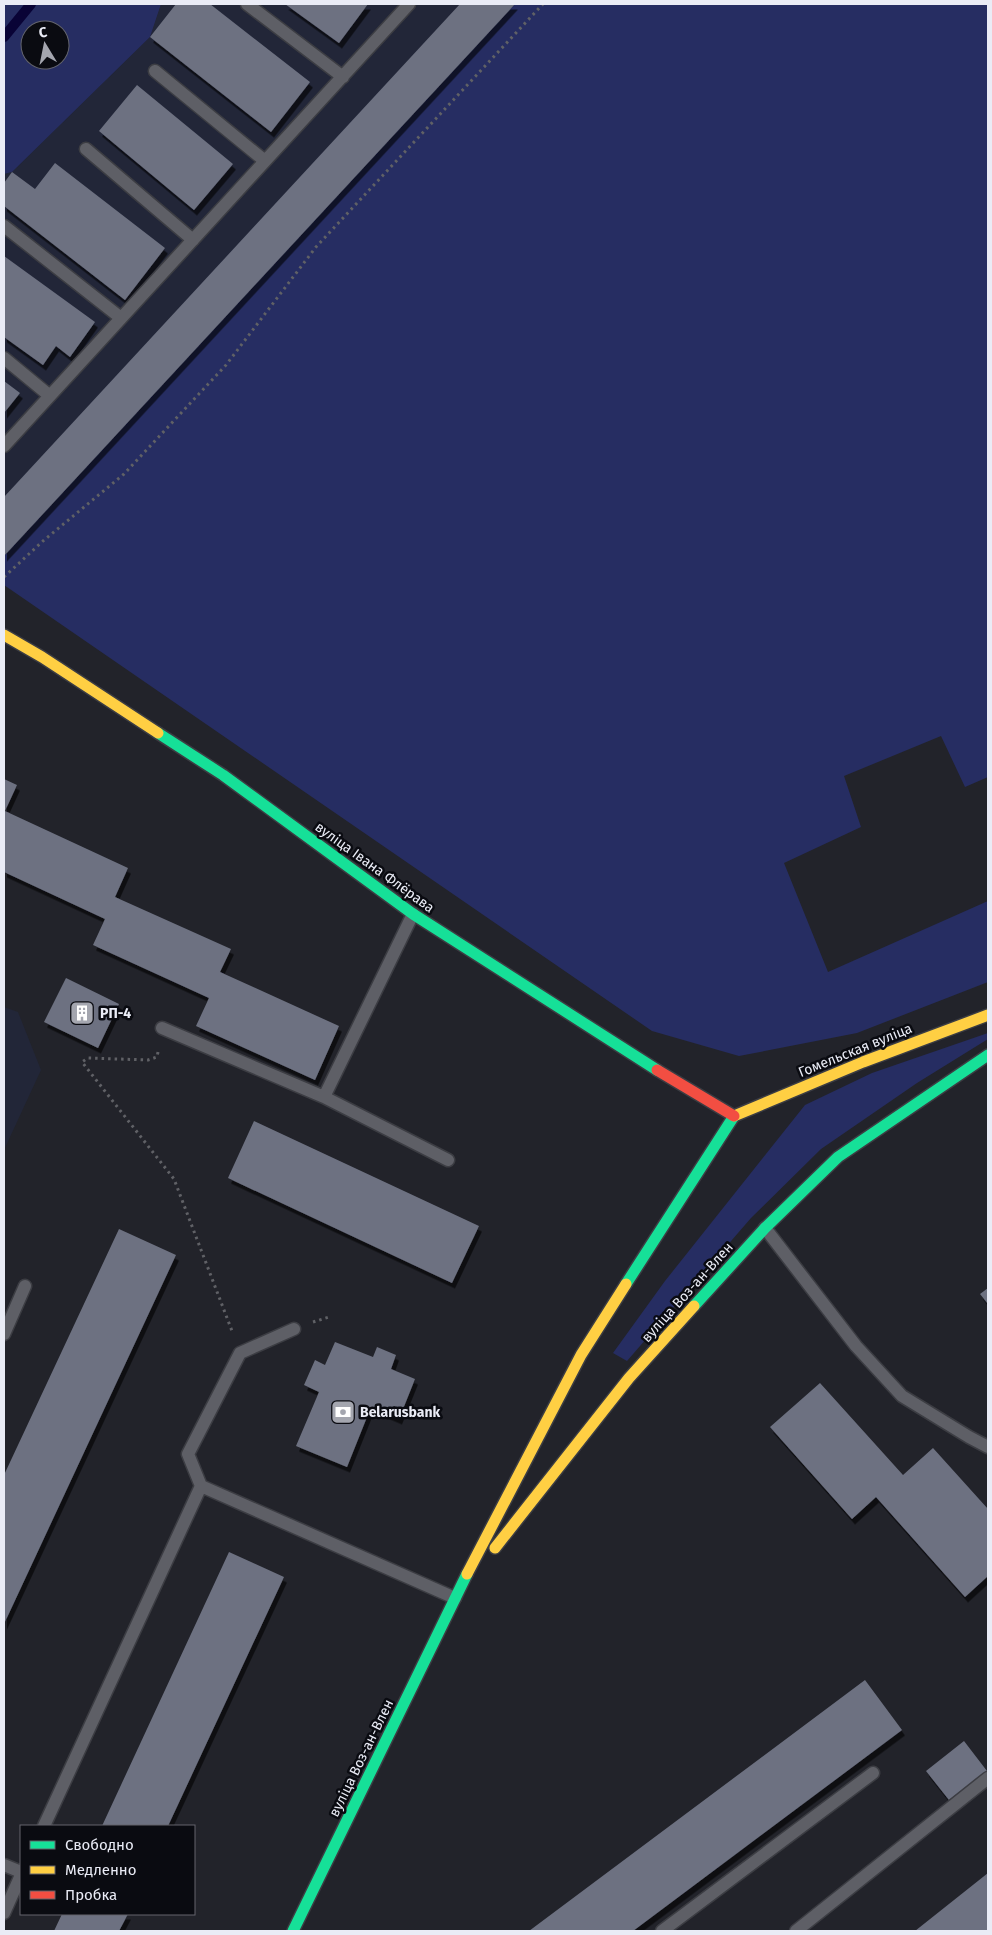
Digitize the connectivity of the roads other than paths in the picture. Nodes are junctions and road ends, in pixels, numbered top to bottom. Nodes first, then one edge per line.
1 (247, 4) edge
2 (409, 4) edge
3 (155, 71) dead end
4 (343, 77) junction
5 (86, 149) dead end
6 (265, 161) junction
7 (4, 226) edge
8 (192, 240) junction
9 (121, 318) junction
10 (4, 358) edge
11 (50, 396) junction
12 (4, 446) edge
13 (4, 635) edge
14 (413, 914) junction
15 (988, 1015) edge
16 (162, 1028) road end
17 (988, 1055) edge
18 (324, 1096) junction
19 (734, 1116) junction
20 (448, 1160) dead end
21 (766, 1228) junction
22 (26, 1286) dead end
23 (294, 1329) dead end
24 (4, 1334) edge
25 (988, 1447) edge
26 (201, 1486) junction
27 (455, 1598) junction
28 (872, 1772) dead end
29 (988, 1778) edge
30 (44, 1825) edge
31 (4, 1865) edge
32 (20, 1873) edge
33 (20, 1876) edge
34 (4, 1913) edge
35 (293, 1931) edge
36 (662, 1931) edge
37 (796, 1931) edge

1 - 4 lane
2 - 4 lane
3 - 6 lane
4 - 6 lane
5 - 8 lane
6 - 8 lane
7 - 9 lane
8 - 9 lane
9 - 11 lane
10 - 11 lane
11 - 12 lane
13 - 14 main road, вуліца Івана Флёрава
14 - 18 lane
14 - 19 main road, вуліца Івана Флёрава
15 - 19 main road, Гомельская вуліца
16 - 18 lane
17 - 21 main road, вуліца Воз-ан-Влен
18 - 20 lane
19 - 27 main road, вуліца Воз-ан-Влен
21 - 25 lane
21 - 27 main road, вуліца Воз-ан-Влен
22 - 24 lane
23 - 26 lane
26 - 27 lane
26 - 30 lane
27 - 35 main road, вуліца Воз-ан-Влен
28 - 36 lane
29 - 37 lane
31 - 32 lane
33 - 34 lane

